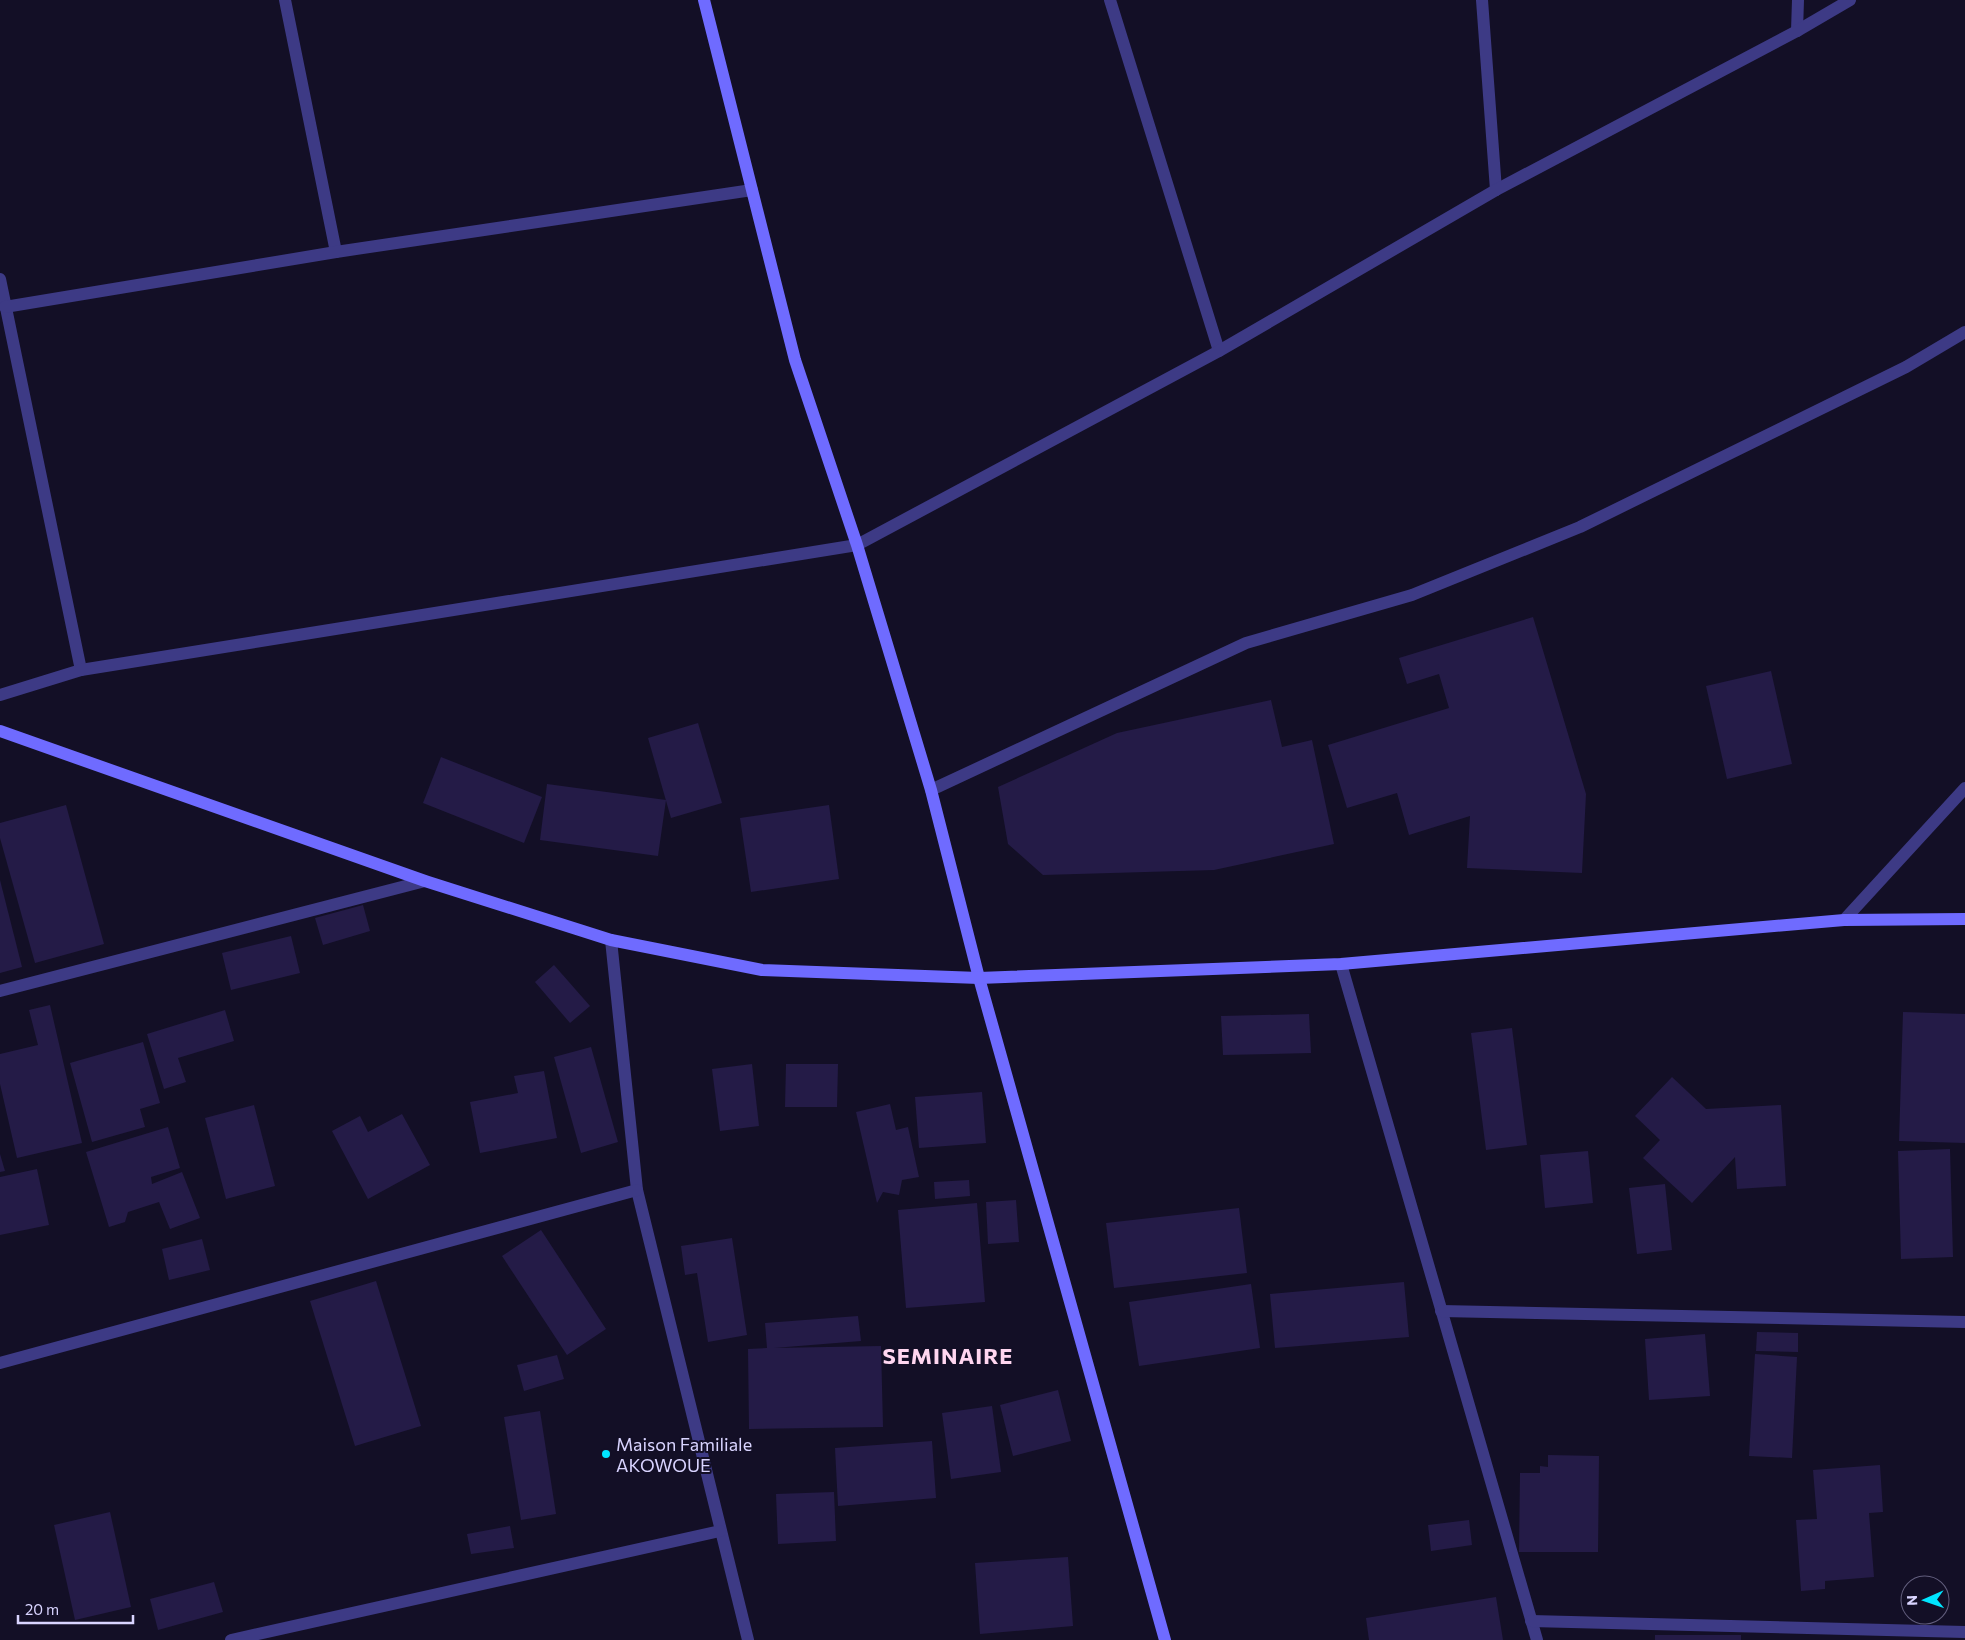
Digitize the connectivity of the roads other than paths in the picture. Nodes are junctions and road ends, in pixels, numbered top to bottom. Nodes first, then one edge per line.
1 (285, 0) edge
2 (704, 0) edge
3 (1110, 0) edge
4 (1482, 0) edge
5 (1798, 0) edge
6 (1850, 0) edge
7 (1797, 31) junction
8 (752, 190) junction
9 (1496, 190) junction
10 (336, 252) junction
11 (0, 279) edge
12 (5, 307) junction
13 (1965, 332) edge
14 (1219, 351) junction
15 (857, 545) junction
16 (81, 670) junction
17 (0, 695) edge
18 (0, 730) edge
19 (1965, 788) edge
20 (931, 790) junction
21 (425, 881) junction
22 (1965, 918) edge
23 (1844, 920) junction
24 (611, 940) junction
25 (1341, 964) junction
26 (979, 978) junction
27 (0, 991) edge
28 (637, 1190) junction
29 (1441, 1311) junction
30 (1965, 1322) edge
31 (0, 1363) edge
32 (720, 1531) junction
33 (1531, 1621) junction
34 (1965, 1632) edge
35 (231, 1640) edge
36 (748, 1640) edge
37 (1165, 1640) edge
38 (1537, 1640) edge

1 - 10 street
2 - 8 street
3 - 14 street
4 - 9 street
5 - 7 street
6 - 7 street
7 - 9 street
8 - 10 street
8 - 15 street
9 - 14 street
10 - 12 street
11 - 12 street
12 - 16 street
13 - 20 street
14 - 15 street
15 - 16 street
15 - 20 street
16 - 17 street
18 - 21 street
19 - 23 street
20 - 26 street
21 - 24 street
21 - 27 street
22 - 23 street
23 - 25 street
24 - 26 street
24 - 28 street
25 - 26 street
25 - 29 street
26 - 37 street
28 - 31 street
28 - 32 street
29 - 30 street
29 - 33 street
32 - 35 street
32 - 36 street
33 - 34 street
33 - 38 street

